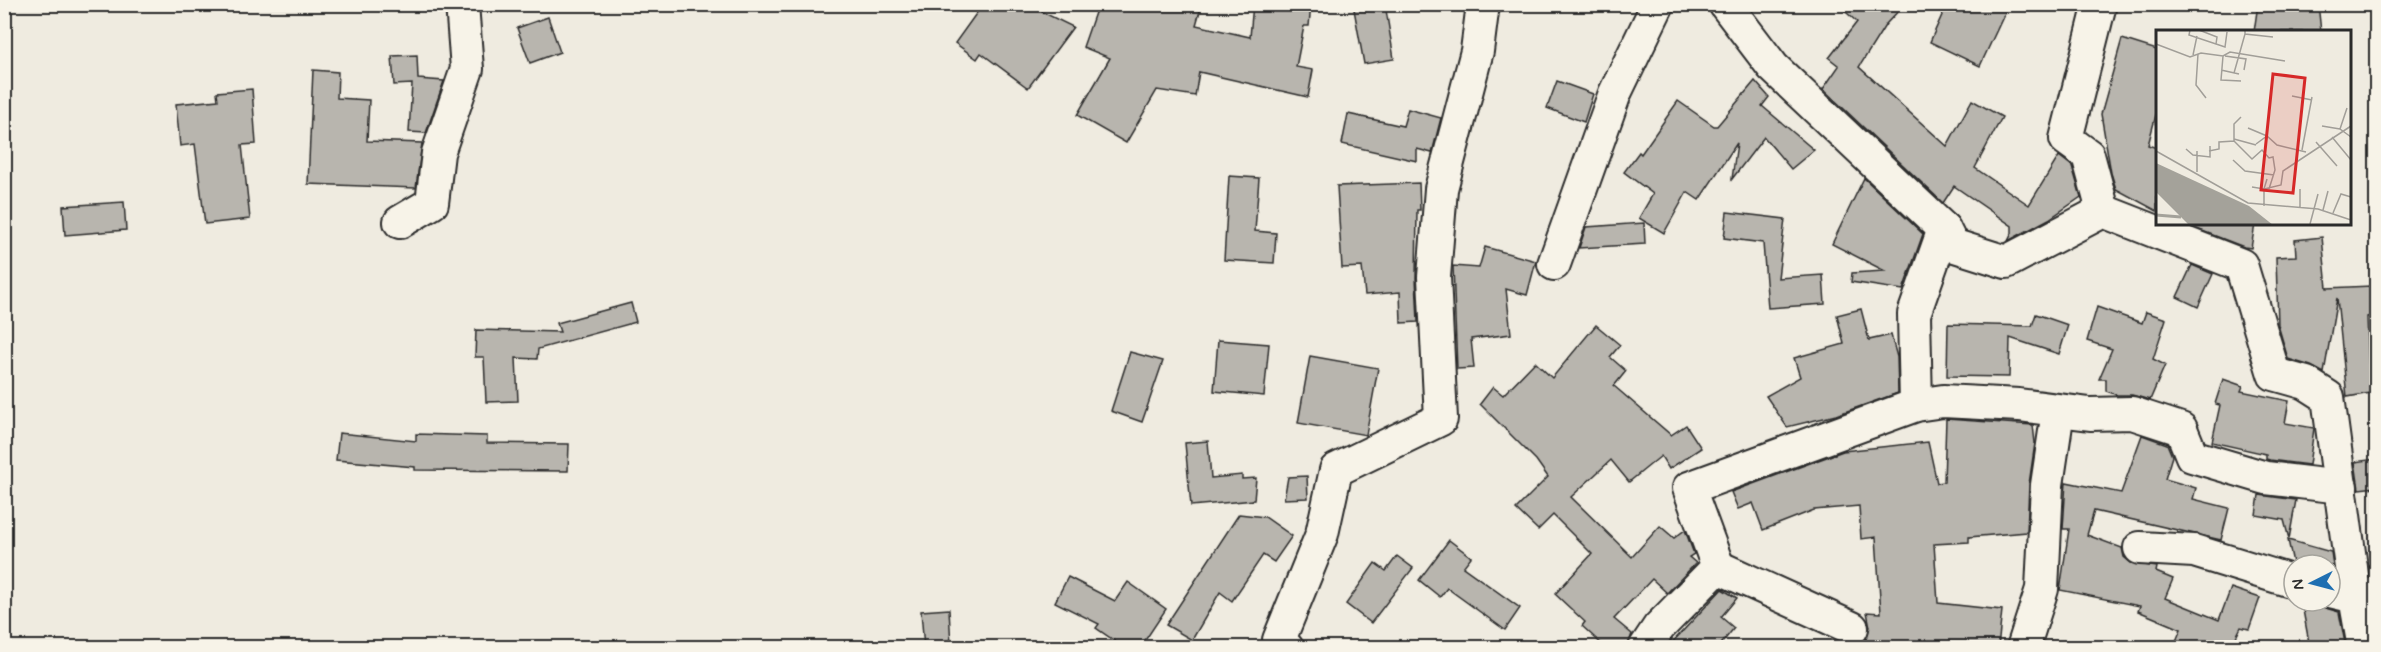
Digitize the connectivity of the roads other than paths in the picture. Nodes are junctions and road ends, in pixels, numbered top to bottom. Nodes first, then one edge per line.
1 (462, 4) edge
2 (1483, 4) edge
3 (1658, 4) edge
4 (1725, 4) edge
5 (2100, 4) edge
6 (2103, 211) junction
7 (400, 222) dead end
8 (1944, 229) junction
9 (1554, 264) dead end
10 (1916, 405) junction
11 (2058, 411) junction
12 (2341, 487) junction
13 (2140, 548) dead end
14 (1719, 567) junction
15 (2282, 578) edge
16 (2354, 594) edge
17 (1852, 628) dead end
18 (1281, 645) edge
19 (1645, 648) edge
20 (2023, 648) edge
21 (2364, 648) edge

1 - 7 street
2 - 18 street
3 - 9 street
4 - 8 street
5 - 6 street
6 - 8 street
6 - 12 street
8 - 10 street
10 - 11 street
10 - 14 street
11 - 12 street
11 - 20 street
12 - 16 street
13 - 15 street
14 - 17 street
14 - 19 street
16 - 21 street

